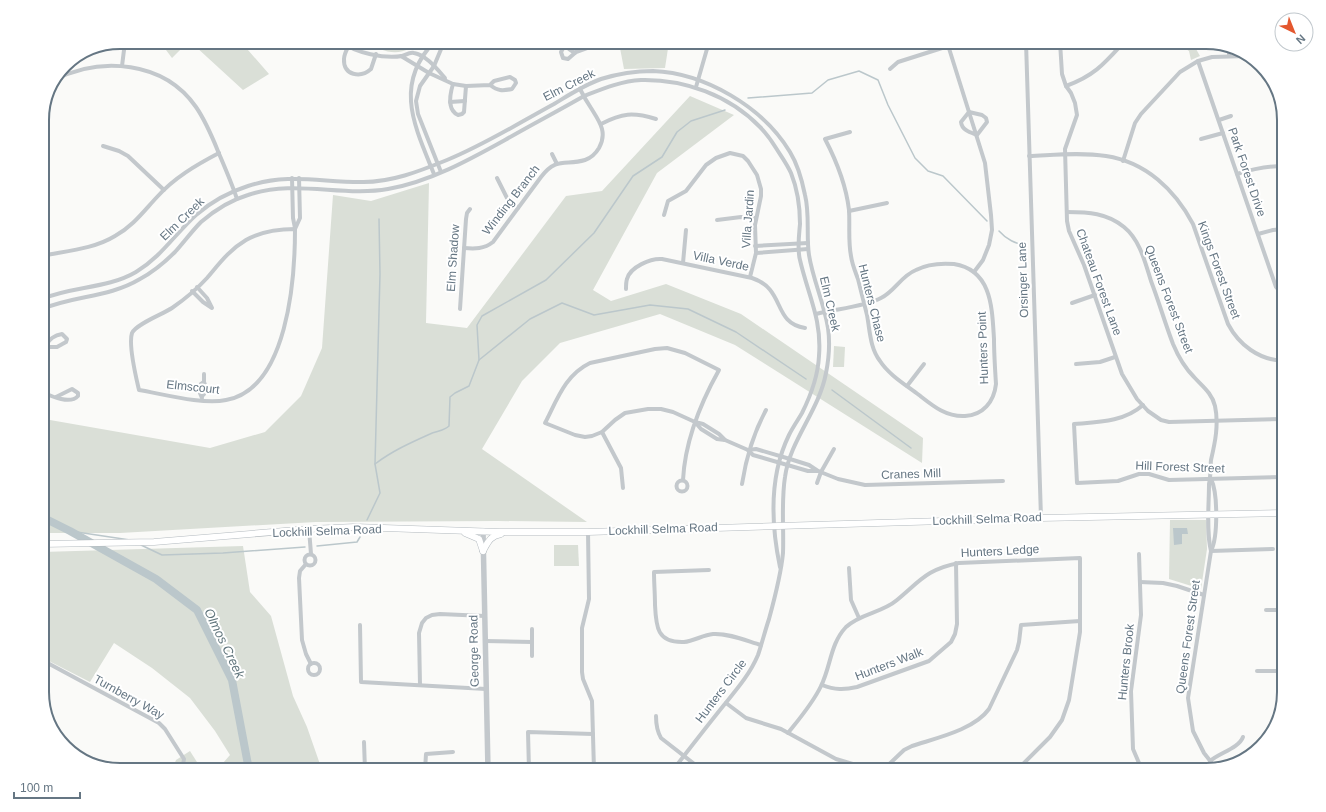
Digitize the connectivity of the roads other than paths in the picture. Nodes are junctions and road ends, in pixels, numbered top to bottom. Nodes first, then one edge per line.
1 (123, 49) edge
2 (347, 49) edge
3 (353, 49) edge
4 (428, 49) edge
5 (441, 49) edge
6 (562, 49) edge
7 (570, 49) edge
8 (584, 49) edge
9 (707, 49) edge
10 (934, 49) edge
11 (950, 49) edge
12 (1026, 49) edge
13 (1060, 49) edge
14 (1118, 49) edge
15 (575, 53) junction
16 (1229, 53) edge
17 (376, 54) junction
18 (401, 56) junction
19 (1229, 56) junction
20 (1236, 56) edge
21 (421, 57) junction
22 (1198, 61) junction
23 (417, 65) junction
24 (122, 66) junction
25 (434, 66) junction
26 (890, 69) dead end
27 (429, 73) junction
28 (66, 75) edge
29 (446, 80) junction
30 (698, 80) junction
31 (453, 84) junction
32 (490, 85) junction
33 (466, 86) junction
34 (1066, 86) junction
35 (696, 87) junction
36 (580, 89) junction
37 (584, 96) junction
38 (465, 101) junction
39 (450, 102) junction
40 (969, 112) junction
41 (1231, 116) dead end
42 (656, 119) dead end
43 (1219, 120) junction
44 (601, 124) junction
45 (850, 132) dead end
46 (1223, 133) junction
47 (977, 135) junction
48 (1201, 139) dead end
49 (103, 146) dead end
50 (219, 153) junction
51 (552, 154) dead end
52 (1065, 155) junction
53 (1029, 156) junction
54 (1123, 161) junction
55 (438, 164) junction
56 (557, 164) junction
57 (431, 166) junction
58 (1277, 167) edge
59 (441, 172) junction
60 (434, 174) junction
61 (1237, 174) junction
62 (292, 178) junction
63 (299, 178) junction
64 (497, 178) dead end
65 (292, 188) junction
66 (300, 188) junction
67 (164, 190) junction
68 (234, 191) junction
69 (237, 199) junction
70 (887, 204) dead end
71 (292, 207) junction
72 (300, 207) junction
73 (518, 208) junction
74 (470, 209) dead end
75 (849, 211) junction
76 (1067, 212) junction
77 (664, 215) dead end
78 (756, 218) junction
79 (717, 220) dead end
80 (295, 229) junction
81 (686, 230) dead end
82 (1277, 230) edge
83 (1258, 234) junction
84 (799, 243) junction
85 (808, 243) junction
86 (755, 246) junction
87 (464, 248) junction
88 (808, 249) junction
89 (798, 250) junction
90 (756, 253) junction
91 (49, 255) edge
92 (683, 263) junction
93 (974, 272) junction
94 (750, 277) junction
95 (197, 287) junction
96 (1277, 288) edge
97 (626, 289) dead end
98 (192, 291) junction
99 (1095, 296) junction
100 (49, 297) edge
101 (1072, 303) dead end
102 (864, 304) junction
103 (49, 306) edge
104 (460, 309) dead end
105 (824, 312) junction
106 (816, 314) junction
107 (805, 328) dead end
108 (49, 340) edge
109 (49, 346) edge
110 (1115, 357) junction
111 (1277, 359) edge
112 (924, 364) dead end
113 (1076, 364) dead end
114 (204, 374) dead end
115 (907, 386) junction
116 (49, 394) edge
117 (56, 397) junction
118 (202, 398) junction
119 (1143, 406) junction
120 (986, 407) joint
121 (766, 410) dead end
122 (1277, 419) edge
123 (1216, 420) junction
124 (695, 422) junction
125 (602, 432) junction
126 (834, 449) dead end
127 (748, 450) junction
128 (780, 457) junction
129 (790, 459) junction
130 (778, 463) junction
131 (788, 466) junction
132 (820, 472) junction
133 (1277, 477) edge
134 (1211, 479) junction
135 (683, 480) dead end
136 (1003, 481) dead end
137 (818, 483) dead end
138 (742, 484) dead end
139 (622, 488) dead end
140 (1277, 513) edge
141 (1209, 514) junction
142 (1216, 514) junction
143 (1041, 518) junction
144 (774, 525) junction
145 (783, 525) junction
146 (309, 529) junction
147 (460, 531) junction
148 (483, 532) junction
149 (511, 532) junction
150 (588, 532) junction
151 (49, 544) edge
152 (1273, 549) dead end
153 (483, 551) junction
154 (1212, 551) junction
155 (311, 554) junction
156 (1139, 554) dead end
157 (956, 563) junction
158 (306, 564) junction
159 (850, 568) dead end
160 (709, 570) dead end
161 (780, 570) junction
162 (1140, 582) junction
163 (1204, 595) junction
164 (1266, 610) dead end
165 (1277, 610) edge
166 (484, 616) junction
167 (859, 618) junction
168 (1080, 621) junction
169 (360, 625) dead end
170 (532, 629) dead end
171 (485, 641) junction
172 (532, 642) junction
173 (761, 645) junction
174 (532, 656) dead end
175 (311, 664) dead end
176 (49, 665) edge
177 (1257, 671) dead end
178 (1277, 672) edge
179 (420, 685) junction
180 (822, 685) junction
181 (486, 689) junction
182 (726, 703) junction
183 (656, 716) dead end
184 (788, 733) junction
185 (593, 734) junction
186 (1243, 737) dead end
187 (364, 742) dead end
188 (454, 752) dead end
189 (684, 756) junction
190 (1210, 761) joint
191 (183, 763) edge
192 (365, 763) edge
193 (425, 763) edge
194 (488, 763) edge
195 (529, 763) edge
196 (594, 763) edge
197 (678, 763) edge
198 (693, 763) edge
199 (849, 763) edge
200 (890, 763) edge
201 (1024, 763) edge
202 (1139, 763) edge

1 - 24 street
2 - 17 street
3 - 17 street
4 - 21 street
5 - 25 street
6 - 15 street
7 - 15 street
8 - 15 street
9 - 30 street
10 - 26 street
11 - 40 street
12 - 53 street, Orsinger Lane
13 - 34 street, Chateau Forest Lane
14 - 34 street
16 - 19 street
17 - 18 street
18 - 21 street
18 - 23 street
19 - 20 street
19 - 22 street
21 - 23 street
21 - 25 street
22 - 43 street, Park Forest Drive
22 - 54 street
23 - 27 street
23 - 57 street
24 - 28 street
24 - 50 street
25 - 27 street
25 - 29 street
27 - 29 street
27 - 55 street
29 - 31 street
30 - 35 street
30 - 36 street, Elm Creek
30 - 85 street, Elm Creek
31 - 33 street
31 - 39 street
32 - 32 street
32 - 33 street
33 - 38 street
34 - 52 street, Chateau Forest Lane
35 - 37 street, Elm Creek
35 - 84 street, Elm Creek
36 - 37 street, Winding Branch
36 - 55 street, Elm Creek
37 - 44 street, Winding Branch
37 - 59 street, Elm Creek
38 - 39 street
38 - 39 street
40 - 47 street
40 - 47 street
40 - 47 street
41 - 43 street, Park Forest Drive
42 - 44 street
43 - 46 street, Park Forest Drive
44 - 56 street, Winding Branch
45 - 75 street, Hunters Chase
46 - 48 street
46 - 61 street, Park Forest Drive
47 - 93 street
49 - 67 street
50 - 67 street
50 - 68 street
51 - 56 street
52 - 53 street, Kings Forest Street
52 - 54 street, Kings Forest Street
52 - 76 street, Chateau Forest Lane
53 - 143 street, Orsinger Lane
54 - 111 street, Kings Forest Street
55 - 57 street, Elm Creek
55 - 59 street
56 - 73 street, Winding Branch
57 - 60 street
57 - 63 street, Elm Creek
58 - 61 street
59 - 60 street, Elm Creek
60 - 66 street, Elm Creek
61 - 83 street, Park Forest Drive
62 - 63 street, Elm Creek
62 - 65 street, Elmscourt
62 - 68 street, Elm Creek
63 - 66 street, Elmscourt
64 - 73 street
65 - 66 street, Elm Creek
65 - 69 street, Elm Creek
65 - 71 street, Elmscourt
66 - 72 street, Elmscourt
67 - 91 street
68 - 69 street
68 - 100 street, Elm Creek
69 - 103 street, Elm Creek
70 - 75 street
71 - 72 street
71 - 80 street, Elmscourt
72 - 80 street, Elmscourt
73 - 87 street, Winding Branch
74 - 87 street, Elm Shadow
75 - 102 street, Hunters Chase
76 - 99 street, Chateau Forest Lane
76 - 123 street, Queens Forest Street
77 - 78 street, Villa Jardin
78 - 79 street
78 - 86 street, Villa Jardin
80 - 95 street, Elmscourt
80 - 118 street, Elmscourt
81 - 92 street
82 - 83 street
83 - 96 street, Park Forest Drive
84 - 85 street
84 - 86 street
84 - 89 street, Elm Creek
85 - 88 street, Elm Creek
86 - 90 street, Villa Jardin
87 - 104 street, Elm Shadow
88 - 89 street
88 - 105 street, Elm Creek
89 - 90 street
89 - 106 street, Elm Creek
90 - 94 street, Villa Jardin
92 - 94 street, Villa Verde
92 - 97 street, Villa Verde
93 - 102 street
93 - 120 street, Hunters Point
94 - 107 street, Villa Verde
95 - 98 street, Elmscourt
95 - 98 street
98 - 118 street, Elmscourt
99 - 101 street
99 - 110 street, Chateau Forest Lane
102 - 105 street
102 - 115 street, Hunters Chase
105 - 106 street
105 - 129 street, Elm Creek
106 - 128 street, Elm Creek
108 - 109 street
110 - 113 street
110 - 119 street, Chateau Forest Lane
112 - 115 street
114 - 118 street
115 - 120 street, Hunters Chase
116 - 117 street
117 - 117 street
119 - 123 street, Chateau Forest Lane
119 - 134 street, Hill Forest Street
121 - 127 street
122 - 123 street, Chateau Forest Lane
123 - 134 street, Queens Forest Street
124 - 125 street
124 - 125 street
124 - 127 street
124 - 135 street
125 - 139 street
126 - 132 street
127 - 128 street, Cranes Mill
127 - 130 street, Cranes Mill
127 - 138 street
128 - 129 street, Cranes Mill
128 - 130 street, Elm Creek
129 - 131 street, Elm Creek
129 - 132 street, Cranes Mill
130 - 131 street, Cranes Mill
130 - 144 street, Elm Creek
131 - 132 street, Cranes Mill
131 - 145 street, Elm Creek
132 - 136 street, Cranes Mill
132 - 137 street
133 - 134 street, Hill Forest Street
134 - 141 street, Queens Forest Street
134 - 142 street, Queens Forest Street
140 - 142 main road, Lockhill Selma Road
141 - 142 main road, Lockhill Selma Road
141 - 143 main road, Lockhill Selma Road
141 - 154 street, Queens Forest Street
142 - 154 street, Queens Forest Street
143 - 145 main road, Lockhill Selma Road
144 - 145 main road, Lockhill Selma Road
144 - 150 main road, Lockhill Selma Road
144 - 161 street, Hunters Circle
145 - 161 street, Hunters Circle
146 - 147 main road, Lockhill Selma Road
146 - 151 main road, Lockhill Selma Road
146 - 155 street
147 - 148 main road, Lockhill Selma Road
147 - 153 main road
148 - 149 main road, Lockhill Selma Road
148 - 153 street, George Road
149 - 150 main road, Lockhill Selma Road
149 - 153 main road
150 - 185 street
152 - 154 street
153 - 166 street, George Road
154 - 163 street, Queens Forest Street
155 - 158 street
155 - 158 street
156 - 162 street, Hunters Brook
157 - 167 street, Hunters Ledge
157 - 168 street, Hunters Ledge
157 - 180 street, Hunters Walk
158 - 175 street
159 - 167 street
160 - 173 street
161 - 173 street, Hunters Circle
162 - 163 street
162 - 202 street, Hunters Brook
163 - 190 street, Queens Forest Street
164 - 165 street
166 - 171 street, George Road
166 - 179 street
167 - 180 street, Hunters Ledge
168 - 200 street
168 - 201 street
169 - 179 street
170 - 172 street
171 - 172 street
171 - 181 street, George Road
172 - 174 street
173 - 182 street, Hunters Circle
176 - 191 street, Turnberry Way
177 - 178 street
179 - 181 street
180 - 184 street, Hunters Ledge
181 - 194 street, George Road
182 - 184 street
182 - 189 street, Hunters Circle
183 - 189 street
184 - 199 street
185 - 195 street
185 - 196 street
186 - 190 street
187 - 192 street
188 - 193 street
189 - 197 street, Hunters Circle
189 - 198 street

